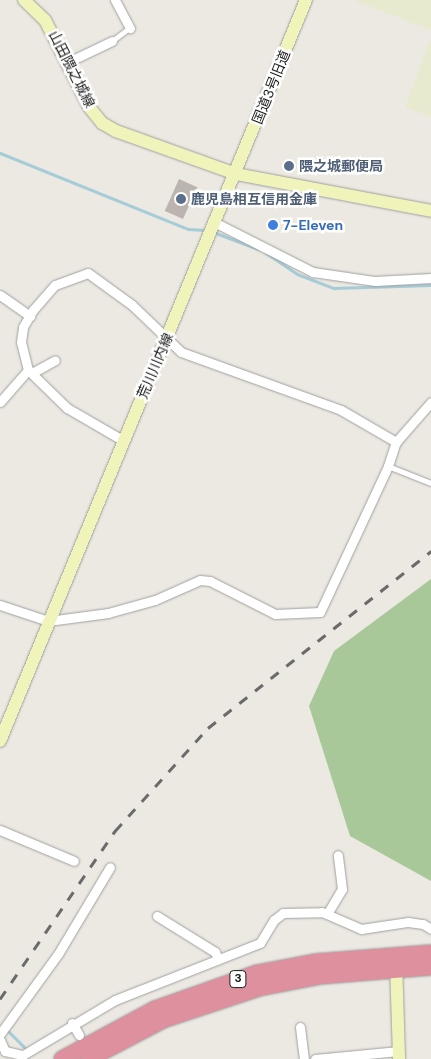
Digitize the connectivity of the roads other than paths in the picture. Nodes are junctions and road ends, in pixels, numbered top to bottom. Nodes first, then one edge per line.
1 (24, 0) edge
2 (115, 0) edge
3 (306, 0) edge
4 (130, 28) joint
5 (112, 41) joint
6 (66, 63) junction
7 (236, 174) junction
8 (431, 211) edge
9 (213, 228) junction
10 (431, 278) edge
11 (0, 295) edge
12 (30, 316) junction
13 (166, 339) junction
14 (55, 360) dead end
15 (30, 372) junction
16 (0, 402) edge
17 (431, 402) edge
18 (124, 442) junction
19 (396, 442) junction
20 (388, 466) junction
21 (431, 483) edge
22 (0, 604) edge
23 (48, 621) junction
24 (0, 741) edge
25 (0, 830) edge
26 (338, 855) dead end
27 (74, 861) dead end
28 (110, 867) dead end
29 (327, 914) junction
30 (157, 916) dead end
31 (431, 929) edge
32 (431, 953) edge
33 (218, 958) junction
34 (396, 961) junction
35 (431, 967) edge
36 (72, 1023) junction
37 (300, 1027) dead end
38 (0, 1033) edge
39 (79, 1034) dead end
40 (0, 1040) edge
41 (2, 1054) edge
42 (399, 1055) edge
43 (62, 1059) edge
44 (89, 1059) edge
45 (304, 1059) edge
46 (315, 1059) edge

1 - 6 main road, 山田隈之城線
2 - 4 street
3 - 7 main road, 国道3号旧道
4 - 5 lane
5 - 6 street
6 - 7 main road, 山田隈之城線
7 - 8 main road
7 - 9 main road, 荒川川内線
9 - 10 street
9 - 13 main road, 荒川川内線
11 - 12 street
12 - 13 street
12 - 15 street
13 - 18 main road, 荒川川内線
13 - 19 street
14 - 15 street
15 - 16 street
15 - 18 street
17 - 19 street
18 - 23 main road, 荒川川内線
19 - 20 street
20 - 21 lane
20 - 23 street
22 - 23 street
23 - 24 main road, 荒川川内線
25 - 27 street
26 - 29 street
28 - 38 street
29 - 31 street
29 - 33 street
30 - 33 street
32 - 34 highway, 3
33 - 36 street
34 - 35 highway, 3
34 - 42 main road
34 - 43 highway, 3
34 - 44 highway, 3
36 - 39 street
36 - 41 street
37 - 45 street
40 - 41 street
42 - 46 street

